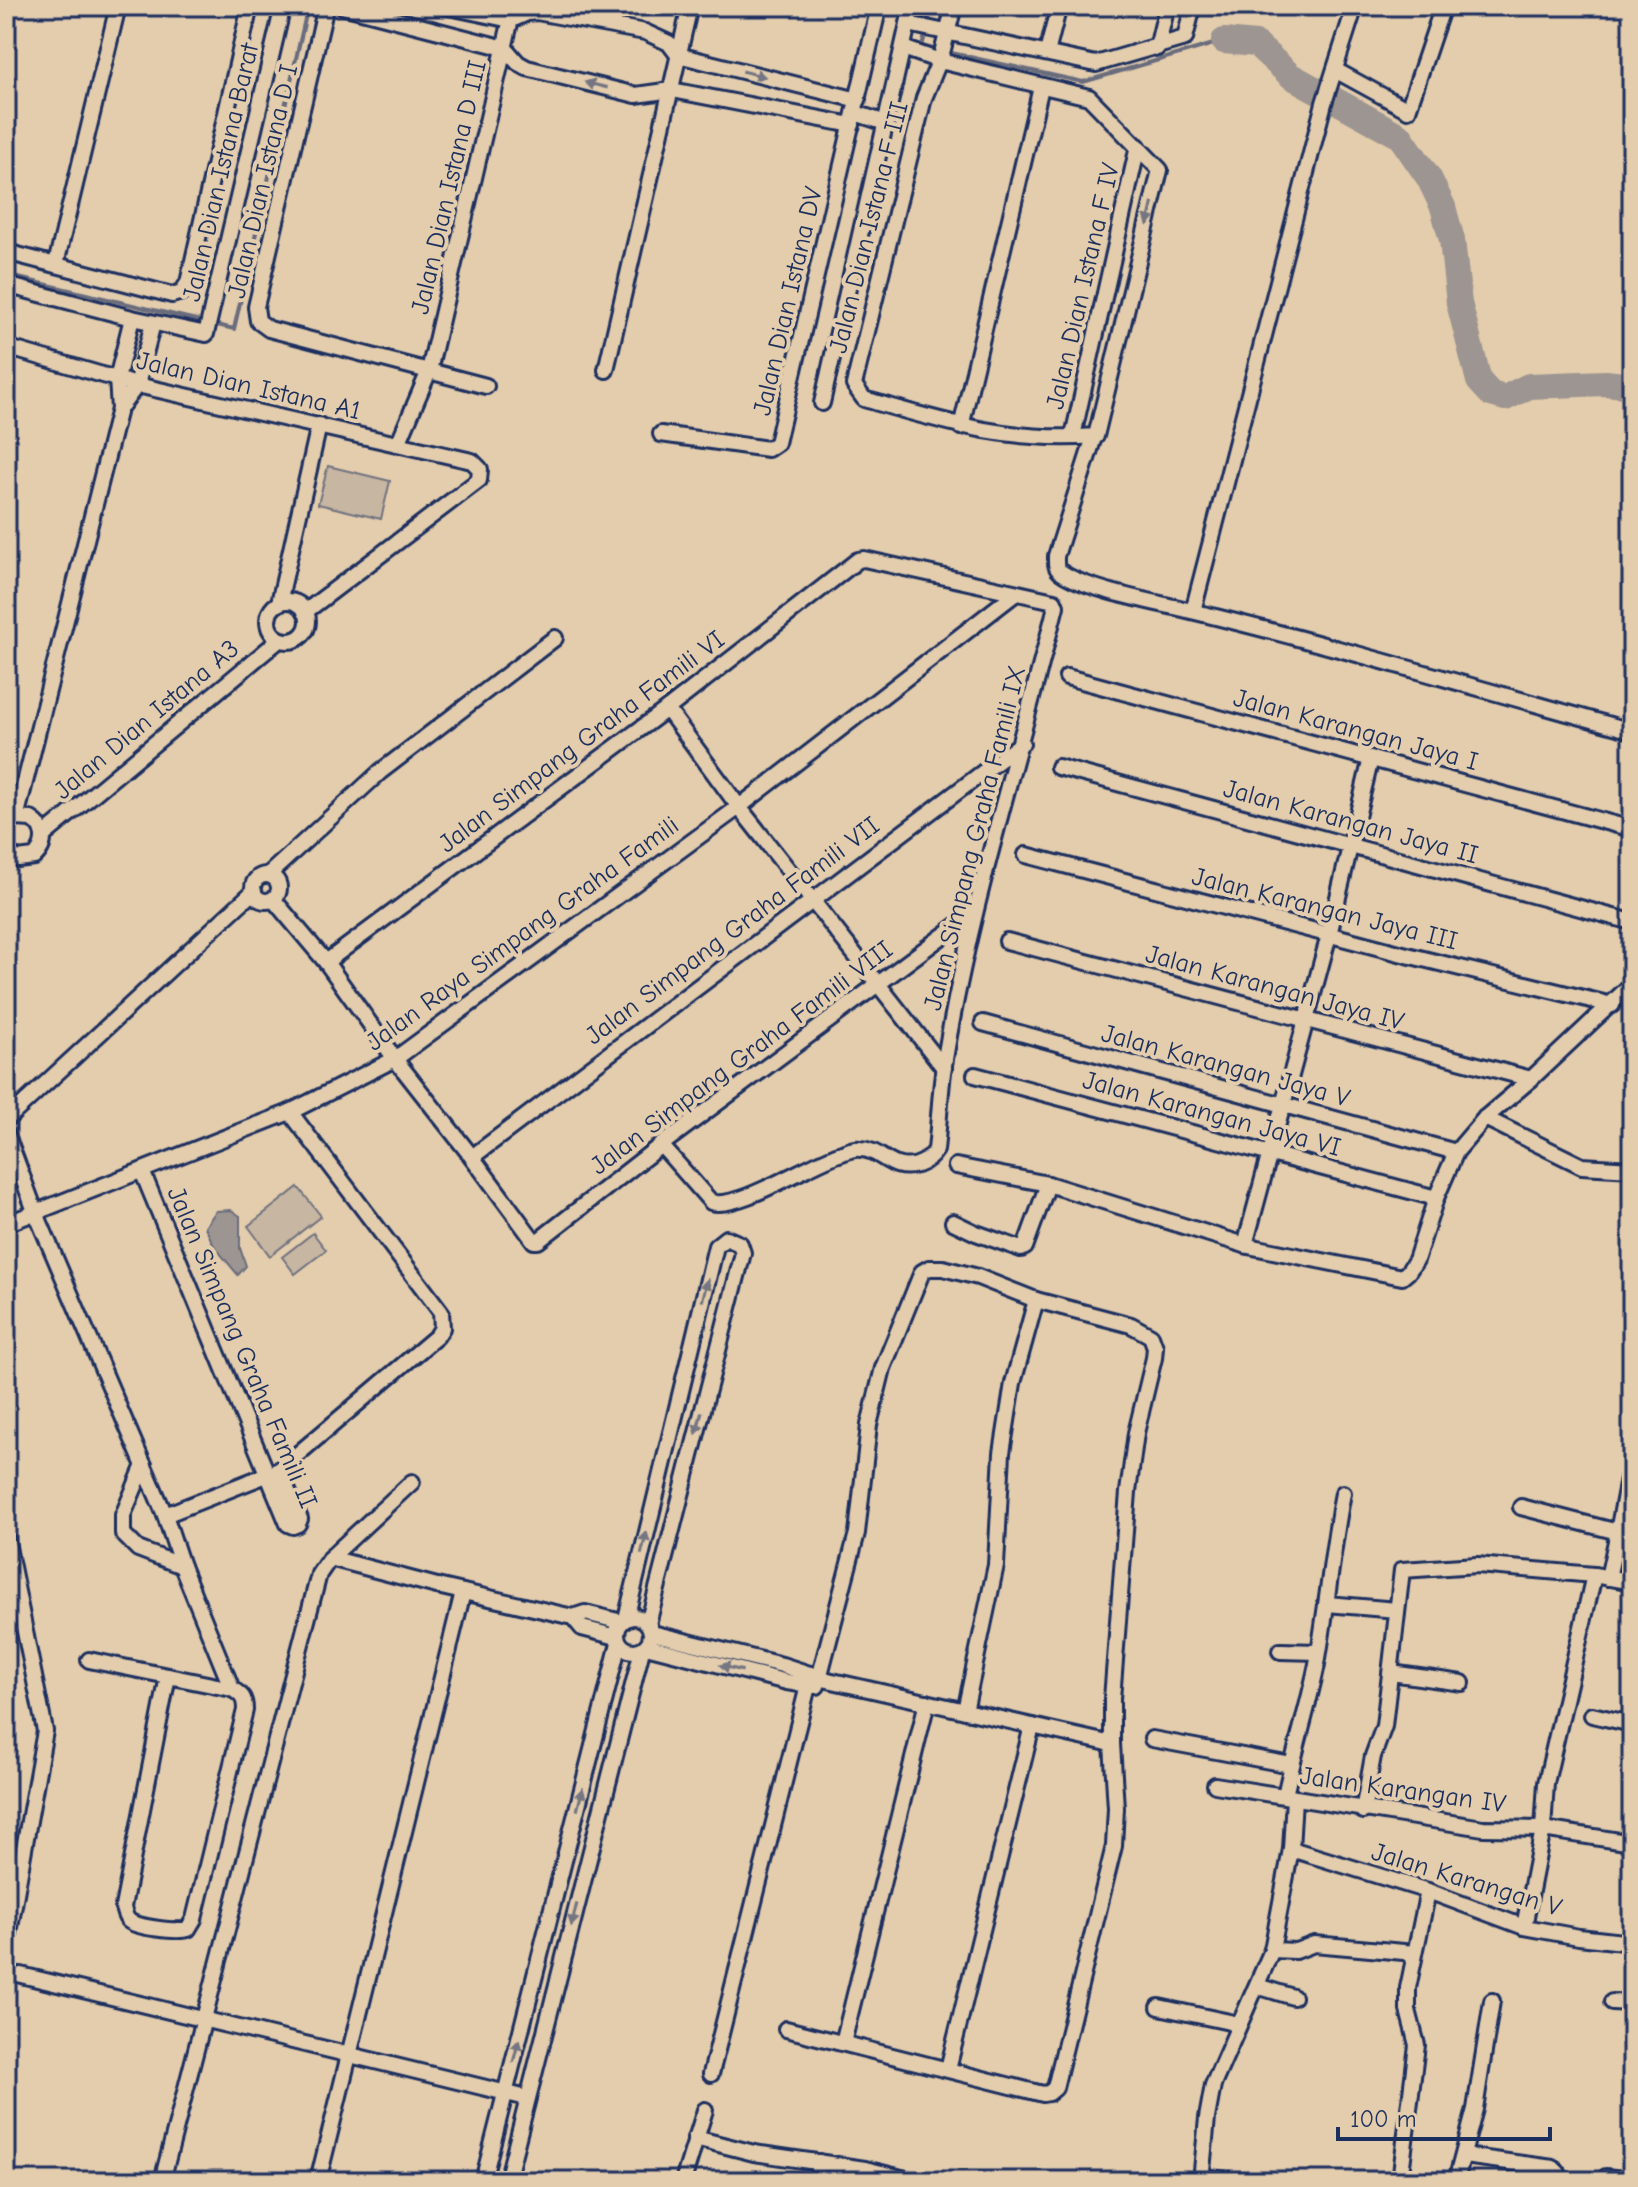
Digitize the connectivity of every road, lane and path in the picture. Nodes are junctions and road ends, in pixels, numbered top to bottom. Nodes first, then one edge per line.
1 (118, 6) edge
2 (250, 6) edge
3 (283, 6) edge
4 (326, 6) edge
5 (342, 6) edge
6 (444, 6) edge
7 (690, 6) edge
8 (879, 6) edge
9 (912, 6) edge
10 (954, 6) edge
11 (1059, 6) edge
12 (1167, 6) edge
13 (1193, 6) edge
14 (1355, 6) edge
15 (1443, 6) edge
16 (512, 13) edge
17 (912, 26) junction
18 (944, 35) junction
19 (505, 48) junction
20 (903, 48) junction
21 (1157, 48) junction
22 (1047, 53) junction
23 (678, 55) junction
24 (940, 59) junction
25 (1333, 77) junction
26 (1041, 87) junction
27 (672, 90) junction
28 (855, 113) junction
29 (886, 123) junction
30 (1138, 146) junction
31 (6, 252) edge
32 (56, 264) junction
33 (6, 285) edge
34 (132, 318) junction
35 (153, 323) junction
36 (6, 347) edge
37 (606, 370) dead end
38 (429, 371) junction
39 (117, 379) junction
40 (137, 385) junction
41 (486, 386) dead end
42 (822, 403) dead end
43 (119, 409) junction
44 (319, 425) junction
45 (961, 427) junction
46 (661, 434) dead end
47 (1096, 434) junction
48 (1073, 436) junction
49 (398, 444) junction
50 (864, 559) joint
51 (1016, 593) junction
52 (279, 603) junction
53 (1193, 611) junction
54 (305, 612) junction
55 (555, 638) dead end
56 (279, 640) junction
57 (1067, 677) dead end
58 (667, 709) junction
59 (1632, 731) edge
60 (1022, 743) junction
61 (1371, 758) junction
62 (1058, 767) dead end
63 (739, 807) junction
64 (11, 821) edge
65 (1632, 829) edge
66 (43, 836) junction
67 (1348, 845) junction
68 (1026, 855) dead end
69 (10, 860) edge
70 (268, 875) junction
71 (254, 891) junction
72 (273, 899) junction
73 (812, 899) junction
74 (975, 912) junction
75 (1632, 922) edge
76 (1329, 935) junction
77 (1007, 941) dead end
78 (326, 962) junction
79 (880, 984) junction
80 (1632, 984) edge
81 (1612, 1005) junction
82 (1306, 1020) junction
83 (983, 1023) dead end
84 (395, 1059) junction
85 (944, 1068) junction
86 (975, 1075) dead end
87 (1531, 1079) junction
88 (1281, 1106) junction
89 (290, 1112) junction
90 (1485, 1118) junction
91 (6, 1120) edge
92 (6, 1133) edge
93 (661, 1145) junction
94 (1456, 1152) junction
95 (1269, 1153) junction
96 (472, 1157) junction
97 (956, 1166) dead end
98 (1632, 1169) edge
99 (142, 1171) junction
100 (1048, 1184) junction
101 (1436, 1198) junction
102 (35, 1211) junction
103 (953, 1222) dead end
104 (6, 1224) edge
105 (1245, 1245) junction
106 (1036, 1300) junction
107 (1632, 1457) edge
108 (144, 1465) junction
109 (274, 1473) junction
110 (412, 1482) dead end
111 (1343, 1493) dead end
112 (1521, 1507) dead end
113 (165, 1515) junction
114 (1625, 1534) edge
115 (6, 1537) edge
116 (330, 1558) junction
117 (182, 1566) junction
118 (1601, 1576) junction
119 (1632, 1582) edge
120 (463, 1592) junction
121 (1327, 1604) junction
122 (1397, 1610) junction
123 (573, 1617) junction
124 (624, 1620) junction
125 (647, 1638) junction
126 (618, 1640) junction
127 (1280, 1651) dead end
128 (1318, 1652) junction
129 (89, 1660) dead end
130 (1391, 1673) junction
131 (168, 1676) junction
132 (817, 1680) junction
133 (1462, 1683) dead end
134 (232, 1689) junction
135 (927, 1702) junction
136 (965, 1711) junction
137 (1592, 1715) dead end
138 (1632, 1724) edge
139 (1032, 1726) junction
140 (1152, 1739) dead end
141 (1112, 1744) junction
142 (1291, 1765) junction
143 (1215, 1785) dead end
144 (1290, 1797) junction
145 (1363, 1811) junction
146 (1543, 1829) junction
147 (1632, 1843) edge
148 (1291, 1849) junction
149 (1428, 1891) junction
150 (1524, 1927) junction
151 (1632, 1943) edge
152 (6, 1950) edge
153 (1272, 1950) junction
154 (1415, 1953) junction
155 (21, 1975) dead end
156 (1257, 1986) junction
157 (1293, 1997) dead end
158 (1492, 2001) dead end
159 (1612, 2002) dead end
160 (1632, 2003) edge
161 (1159, 2007) dead end
162 (203, 2019) junction
163 (1239, 2024) junction
164 (786, 2029) dead end
165 (843, 2043) junction
166 (351, 2053) junction
167 (948, 2069) junction
168 (711, 2074) dead end
169 (505, 2092) junction
170 (527, 2098) junction
171 (705, 2110) dead end
172 (695, 2138) junction
173 (1464, 2156) junction
174 (819, 2162) junction
175 (1606, 2177) dead end
176 (1202, 2179) edge
177 (1632, 2180) edge
178 (162, 2181) edge
179 (318, 2181) edge
180 (483, 2181) edge
181 (507, 2181) edge
182 (683, 2181) edge
183 (817, 2181) edge
184 (914, 2181) edge
185 (1236, 2181) edge
186 (1400, 2181) edge
187 (1456, 2181) edge
188 (1557, 2181) edge

1 - 32 street
2 - 32 street
3 - 35 street, Jalan Dian Istana Barat
4 - 38 street, Jalan Dian Istana D I
5 - 19 street
6 - 16 street
7 - 23 street
8 - 28 street, Jalan Dian Istana DV
9 - 17 street
10 - 18 street
11 - 22 street
12 - 21 street
13 - 21 street
14 - 25 street
15 - 25 street
16 - 19 street
16 - 23 street
17 - 18 street
17 - 20 street
18 - 22 street
18 - 24 street
27 -> 19 street, Jalan Dian Istana D III
19 - 38 street, Jalan Dian Istana D III
20 - 24 street, Jalan Dian Istana F IV
20 - 29 street
21 - 22 street
23 - 27 street
23 -> 28 street
24 - 26 street, Jalan Dian Istana F IV
24 - 45 street, Jalan Dian Istana F III
25 - 53 street
26 - 30 street, Jalan Dian Istana F IV
26 - 45 street
27 - 28 street, Jalan Dian Istana D III
27 - 37 street
28 - 29 street
28 - 46 street, Jalan Dian Istana DV
29 - 42 street
30 -> 47 street, Jalan Dian Istana F IV
30 - 48 street, Jalan Dian Istana F IV
31 - 32 street
33 - 34 street, Jalan Dian Istana Barat
34 - 35 street, Jalan Dian Istana Barat
34 - 39 street
35 - 40 street
36 - 39 street, Jalan Dian Istana A1
38 - 41 street, Jalan Dian Istana D I
38 - 49 street, Jalan Dian Istana D III
39 - 40 street, Jalan Dian Istana A1
39 - 43 street
40 - 43 street
40 - 44 street, Jalan Dian Istana A1
43 - 64 street
44 - 49 street, Jalan Dian Istana A1
44 - 52 street
45 - 48 street, Jalan Dian Istana F III
47 - 48 street, Jalan Dian Istana F III
47 - 53 street
49 - 54 street, Jalan Dian Istana A1
50 - 51 street, Jalan Simpang Graha Famili IX
50 - 58 street, Jalan Simpang Graha Famili VI
51 - 60 street, Jalan Simpang Graha Famili IX
51 - 63 street, Jalan Raya Simpang Graha Famili
52 - 54 street
52 - 56 street
53 - 59 street
54 - 56 street
55 - 70 street
56 - 66 street, Jalan Dian Istana A3
57 - 61 street, Jalan Karangan Jaya I
58 - 63 street
58 - 78 street, Jalan Simpang Graha Famili VI
60 - 73 street, Jalan Simpang Graha Famili VII
60 - 74 street, Jalan Simpang Graha Famili IX
61 - 65 street, Jalan Karangan Jaya I
61 - 67 street
62 - 67 street, Jalan Karangan Jaya II
63 - 73 street
63 - 84 street, Jalan Raya Simpang Graha Famili
64 - 66 street
66 - 69 street, Jalan Dian Istana A3
67 - 75 street, Jalan Karangan Jaya II
67 - 76 street
68 - 76 street, Jalan Karangan Jaya III
70 - 71 street
70 - 72 street
71 - 72 street
71 - 91 street
72 - 78 street
73 - 79 street
73 - 96 street, Jalan Simpang Graha Famili VII
74 - 79 street, Jalan Simpang Graha Famili VIII
74 - 85 street, Jalan Simpang Graha Famili IX
76 - 81 street, Jalan Karangan Jaya III
76 - 82 street
77 - 82 street, Jalan Karangan Jaya IV
78 - 84 street
79 - 85 street
79 - 93 street, Jalan Simpang Graha Famili VIII
80 - 81 street
81 - 87 street
82 - 87 street, Jalan Karangan Jaya IV
82 - 88 street
83 - 88 street, Jalan Karangan Jaya V
84 - 89 street, Jalan Raya Simpang Graha Famili
84 - 96 street
85 - 93 street, Jalan Simpang Graha Famili IX
86 - 95 street, Jalan Karangan Jaya VI
87 - 90 street
88 - 94 street, Jalan Karangan Jaya V
88 - 95 street
89 - 99 street, Jalan Raya Simpang Graha Famili
89 - 109 street
90 - 94 street
90 - 98 street
92 - 102 street
93 - 96 street, Jalan Simpang Graha Famili VIII
94 - 101 street
95 - 101 street, Jalan Karangan Jaya VI
95 - 105 street
97 - 100 street
99 - 102 street, Jalan Raya Simpang Graha Famili
99 - 109 street, Jalan Simpang Graha Famili II
100 - 103 street
100 - 105 street
101 - 105 street
102 - 104 street, Jalan Raya Simpang Graha Famili
102 - 108 street
106 - 132 street
106 - 136 street
106 - 141 street
107 - 114 street
108 - 113 street
108 - 117 street
109 - 113 street
110 - 116 street
111 - 121 street
112 - 114 street
113 - 117 street
114 - 118 street
115 - 152 street
116 - 120 street
116 - 162 street
117 - 134 street
118 - 119 street
118 - 122 street
118 - 146 street
120 - 123 street
120 - 166 street
121 - 122 street
121 - 128 street
122 - 130 street
123 - 124 street
123 - 126 street
124 - 125 street
124 -> 125 street
124 - 126 street
125 - 126 street
125 - 132 street
125 -> 170 street
169 -> 126 street
127 - 128 street
128 - 142 street
129 - 131 street
130 - 133 street
130 - 145 street
131 - 134 street
131 - 134 street
132 - 135 street
132 - 168 street
135 - 136 street
135 - 165 street
136 - 139 street
137 - 138 street
139 - 141 street
139 - 167 street
140 - 142 street
141 - 167 street
142 - 144 street
143 - 144 street, Jalan Karangan IV
144 - 145 street, Jalan Karangan IV
144 - 148 street
145 - 146 street, Jalan Karangan IV
146 - 147 street, Jalan Karangan IV
146 - 150 street
148 - 149 street, Jalan Karangan V
148 - 153 street
149 - 150 street, Jalan Karangan V
149 - 154 street
150 - 151 street, Jalan Karangan V
153 - 154 street
153 - 156 street
154 - 186 street
155 - 162 street
156 - 157 street
156 - 163 street
158 - 173 street
159 - 160 street
161 - 163 street
162 - 166 street
162 - 178 street
163 - 176 street
164 - 165 street
165 - 167 street
166 - 169 street
166 - 179 street
169 - 170 street
169 - 180 street
170 - 181 street
171 - 172 street
172 - 174 street
172 - 182 street
173 - 187 street
173 - 188 street
174 - 183 street
174 - 184 street
175 - 177 street
176 - 185 street

